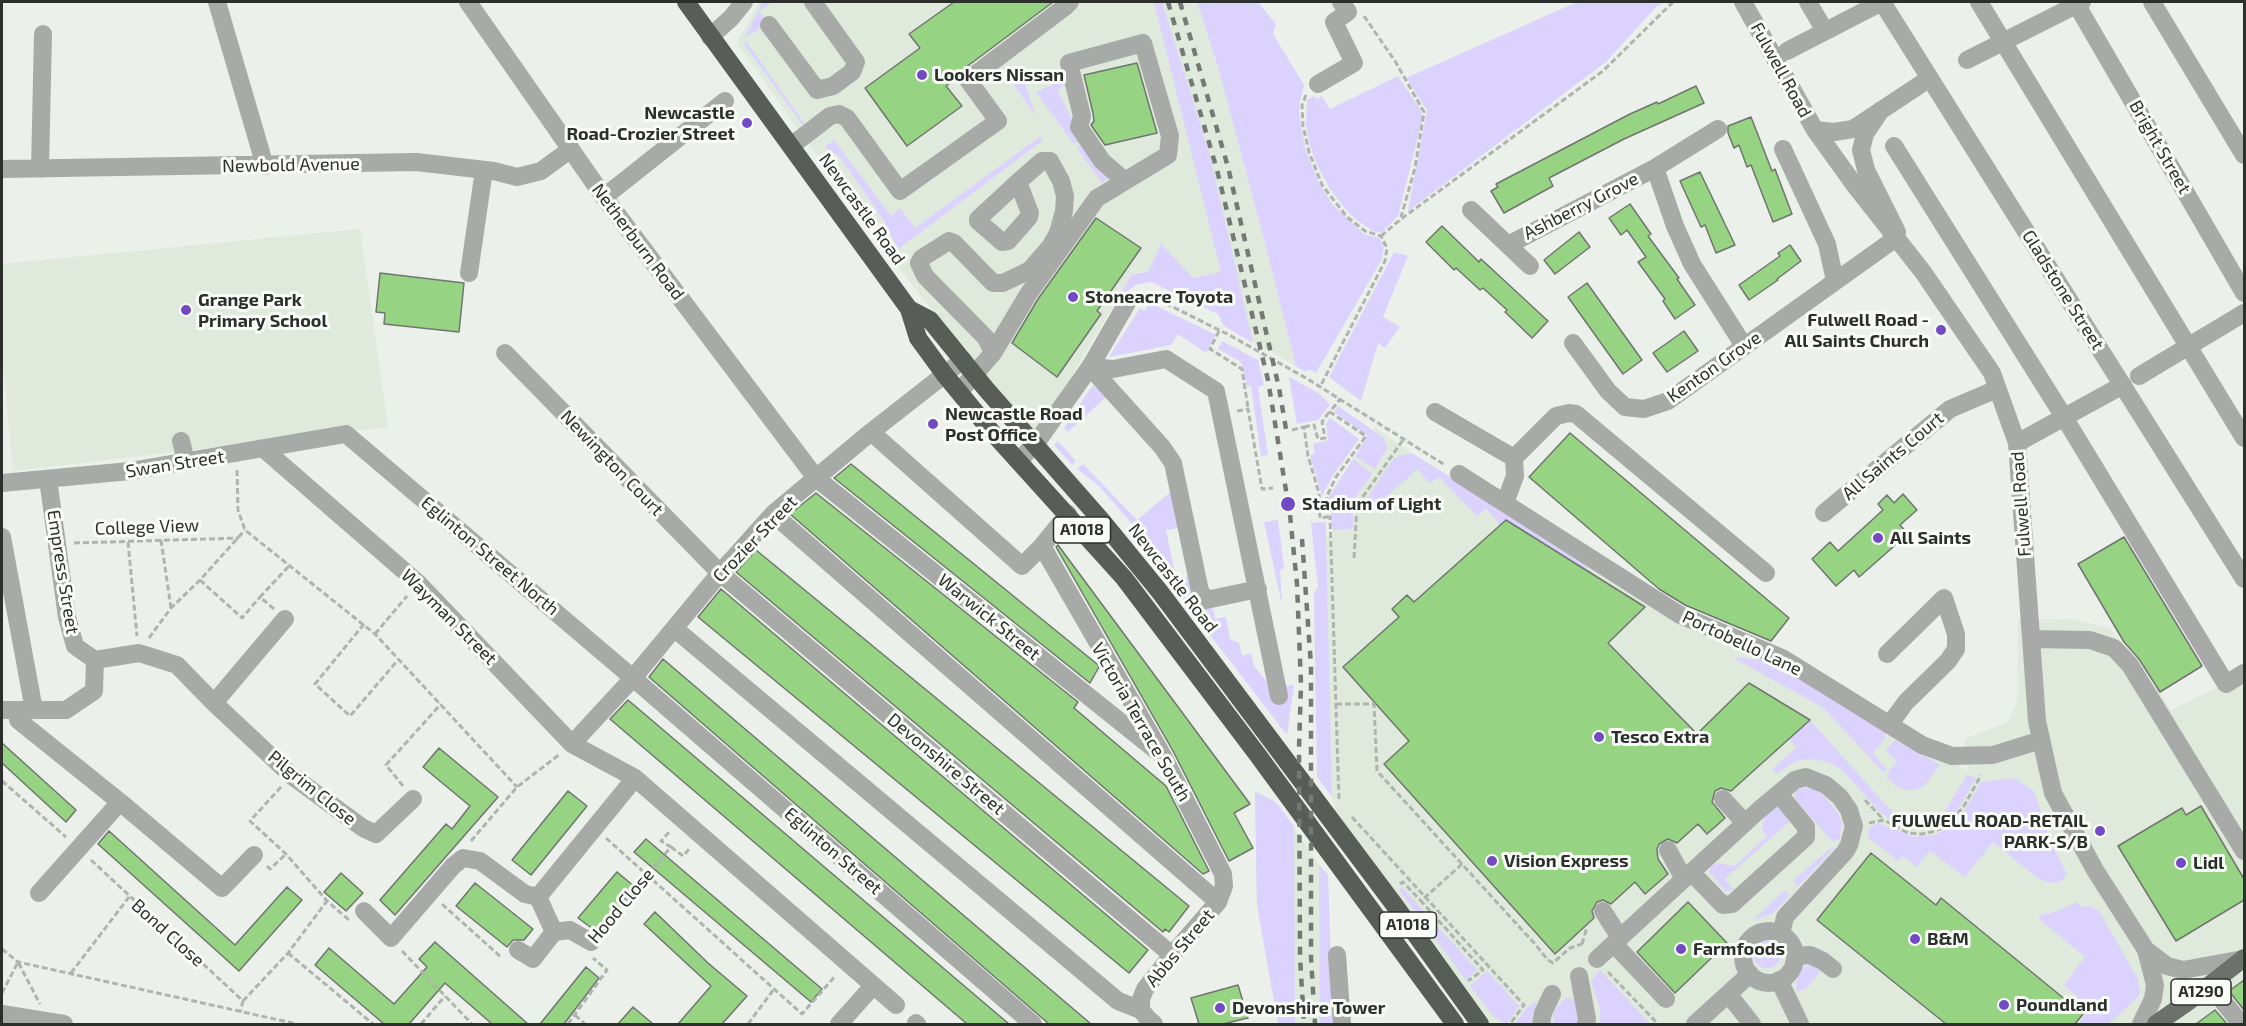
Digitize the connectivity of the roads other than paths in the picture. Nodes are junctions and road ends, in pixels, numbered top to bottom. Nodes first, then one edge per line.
1 (217, 2) edge
2 (468, 2) edge
3 (686, 2) edge
4 (744, 2) edge
5 (813, 2) edge
6 (1070, 2) edge
7 (1743, 2) edge
8 (1808, 2) edge
9 (1882, 2) edge
10 (1979, 2) edge
11 (2078, 2) edge
12 (2152, 2) edge
13 (1344, 7) edge
14 (769, 26) dead end
15 (1825, 31) junction
16 (43, 34) dead end
17 (710, 37) junction
18 (2003, 42) junction
19 (1787, 51) dead end
20 (1967, 60) dead end
21 (1930, 78) junction
22 (1318, 84) road end
23 (725, 101) dead end
24 (1881, 110) junction
25 (1718, 129) dead end
26 (1815, 130) junction
27 (791, 146) junction
28 (1894, 146) dead end
29 (571, 149) junction
30 (1783, 149) dead end
31 (2244, 155) edge
32 (265, 166) junction
33 (1655, 168) junction
34 (2, 169) edge
35 (40, 169) junction
36 (484, 170) junction
37 (1018, 182) dead end
38 (1125, 182) junction
39 (604, 197) junction
40 (1471, 210) dead end
41 (1896, 238) junction
42 (1508, 245) junction
43 (1530, 266) dead end
44 (469, 273) dead end
45 (1835, 281) junction
46 (2244, 293) edge
47 (1127, 303) road end
48 (909, 309) junction
49 (2244, 313) edge
50 (1573, 343) dead end
51 (1744, 346) junction
52 (2188, 346) junction
53 (505, 353) dead end
54 (993, 353) junction
55 (963, 360) junction
56 (1090, 367) junction
57 (945, 375) junction
58 (975, 375) junction
59 (2131, 381) junction
60 (1997, 389) junction
61 (958, 392) junction
62 (1435, 412) dead end
63 (2064, 417) junction
64 (871, 432) junction
65 (346, 435) joint
66 (2244, 438) edge
67 (181, 441) dead end
68 (2017, 443) junction
69 (1034, 445) junction
70 (265, 450) junction
71 (1514, 458) junction
72 (186, 461) junction
73 (1019, 461) junction
74 (1459, 474) road end
75 (816, 478) junction
76 (48, 479) junction
77 (2, 483) edge
78 (1505, 503) junction
79 (1824, 513) dead end
80 (773, 514) junction
81 (1068, 514) junction
82 (2, 537) edge
83 (1041, 546) junction
84 (720, 573) junction
85 (1766, 573) dead end
86 (2244, 579) edge
87 (1258, 590) junction
88 (285, 619) road end
89 (675, 629) junction
90 (2031, 639) junction
91 (1887, 654) dead end
92 (95, 660) junction
93 (2244, 673) edge
94 (633, 678) junction
95 (1279, 696) dead end
96 (214, 703) junction
97 (18, 710) edge
98 (1889, 725) junction
99 (2041, 740) junction
100 (572, 744) junction
101 (1163, 756) junction
102 (635, 778) junction
103 (1779, 794) junction
104 (413, 799) road end
105 (1723, 799) dead end
106 (120, 802) junction
107 (1745, 822) junction
108 (1668, 850) dead end
109 (2244, 851) edge
110 (254, 855) dead end
111 (1688, 875) junction
112 (39, 893) dead end
113 (538, 897) junction
114 (1218, 902) junction
115 (364, 911) dead end
116 (1603, 911) dead end
117 (554, 932) junction
118 (1781, 933) junction
119 (1617, 941) junction
120 (591, 942) road end
121 (2146, 950) junction
122 (518, 951) road end
123 (1172, 955) junction
124 (1337, 955) dead end
125 (1795, 956) junction
126 (1598, 959) road end
127 (2244, 959) edge
128 (1833, 969) dead end
129 (1750, 974) junction
130 (1579, 976) dead end
131 (1779, 980) junction
132 (2210, 985) junction
133 (873, 986) junction
134 (1552, 994) dead end
135 (1729, 994) junction
136 (1666, 999) dead end
137 (896, 1005) dead end
138 (1142, 1010) junction
139 (2, 1014) edge
140 (57, 1023) edge
141 (840, 1024) edge
142 (1033, 1024) edge
143 (1154, 1024) edge
144 (1342, 1024) edge
145 (1455, 1024) edge
146 (1480, 1024) edge
147 (1541, 1024) edge
148 (1586, 1024) edge
149 (1694, 1024) edge
150 (1751, 1024) edge
151 (1800, 1024) edge
152 (2140, 1024) edge
153 (2156, 1024) edge
154 (2241, 1024) edge

1 - 32 street
2 - 29 street, Netherburn Road
3 - 17 highway, Newcastle Road / A1018
4 - 17 street
5 - 14 street
6 - 27 street
7 - 26 street, Fulwell Road
8 - 15 street
9 - 15 street
9 - 21 street, Gladstone Street
10 - 18 street
11 - 18 street
11 - 46 street, Bright Street
12 - 31 street
13 - 22 street
15 - 19 street
16 - 35 street
17 - 27 highway, Newcastle Road / A1018
18 - 20 street
18 - 52 street
21 - 24 street
21 - 59 street, Gladstone Street
23 - 39 street
24 - 26 street
24 - 41 street
25 - 33 street, Ashberry Grove
26 - 41 street, Fulwell Road
27 - 48 highway, Newcastle Road / A1018
28 - 63 street
29 - 36 street, Newbold Avenue
29 - 39 street, Netherburn Road
30 - 45 street
32 - 35 street, Newbold Avenue
32 - 36 street, Newbold Avenue
33 - 42 street, Ashberry Grove
33 - 51 street, Ashberry Grove
34 - 35 street, Newbold Avenue
36 - 44 street
37 - 54 street
38 - 38 street
38 - 54 street
39 - 75 street, Netherburn Road
40 - 42 street, Ashberry Grove
41 - 45 street, Kenton Grove
41 - 60 street, Fulwell Road
42 - 43 street, Ashberry Grove
45 - 51 street, Kenton Grove
47 - 56 street
48 - 55 highway, Newcastle Road / A1018
48 - 57 highway, A1018
49 - 52 street
50 - 51 street, Kenton Grove
52 - 59 street
52 - 66 street
53 - 84 street, Newington Court
54 - 58 street
55 - 57 street, Crozier Street
55 - 58 highway, Newcastle Road / A1018
56 - 69 street
56 - 87 street
56 - 87 street
57 - 61 highway, A1018
57 - 64 street, Crozier Street
58 - 61 street
58 - 69 highway, Newcastle Road / A1018
59 - 63 street
59 - 86 street, Gladstone Street
60 - 68 street, Fulwell Road
60 - 79 street, All Saints Court
61 - 73 highway, A1018
62 - 71 street
63 - 68 street
63 - 93 street
64 - 75 street, Crozier Street
64 - 83 street
65 - 70 street, Swan Street
65 - 94 street, Eglinton Street North
67 - 72 street
68 - 90 street, Fulwell Road
69 - 73 street
69 - 146 highway, Newcastle Road / A1018
70 - 72 street, Swan Street
70 - 100 street, Wayman Street
71 - 78 street
71 - 85 street
72 - 76 street, Swan Street
73 - 81 highway, A1018
74 - 78 street, Portobello Lane
75 - 80 street, Crozier Street
75 - 101 street, Warwick Street
76 - 77 street, Swan Street
76 - 92 street, Empress Street
78 - 98 street, Portobello Lane
80 - 84 street, Crozier Street
80 - 114 street
81 - 83 street
81 - 145 highway, A1018
82 - 97 street
83 - 101 street, Victoria Terrace South
84 - 89 street, Crozier Street
84 - 123 street, Devonshire Street
87 - 95 street
88 - 96 street
89 - 94 street, Crozier Street
89 - 138 street
90 - 99 street, Fulwell Road
90 - 109 street
91 - 98 street
92 - 96 street, Pilgrim Close
92 - 97 street
94 - 100 street, Crozier Street
94 - 142 street, Eglinton Street
96 - 104 street, Pilgrim Close
97 - 106 street
98 - 99 street, Portobello Lane
99 - 121 street, Fulwell Road
100 - 102 street, Wayman Street
101 - 114 street, Victoria Terrace South
102 - 113 street
102 - 133 street, Wayman Street
103 - 107 street
103 - 111 street
103 - 118 street
105 - 107 street
106 - 110 street
106 - 112 street
107 - 111 street
108 - 111 street
111 - 119 street
113 - 115 street
113 - 117 street
114 - 123 street, Abbs Street
116 - 119 street
117 - 120 street
117 - 122 street
118 - 125 street
118 - 129 street
119 - 126 street
119 - 136 street
121 - 127 street, Fulwell Road
121 - 152 street, Fulwell Road
123 - 138 street, Abbs Street
124 - 144 street
125 - 128 street
125 - 131 street
127 - 132 main road, A1290
129 - 131 street
129 - 135 street
130 - 148 street
131 - 151 street
132 - 153 main road, A1290
132 - 154 street
133 - 137 street, Wayman Street
133 - 141 street
134 - 147 street
135 - 149 street
135 - 150 street
138 - 143 street, Abbs Street
139 - 140 street

